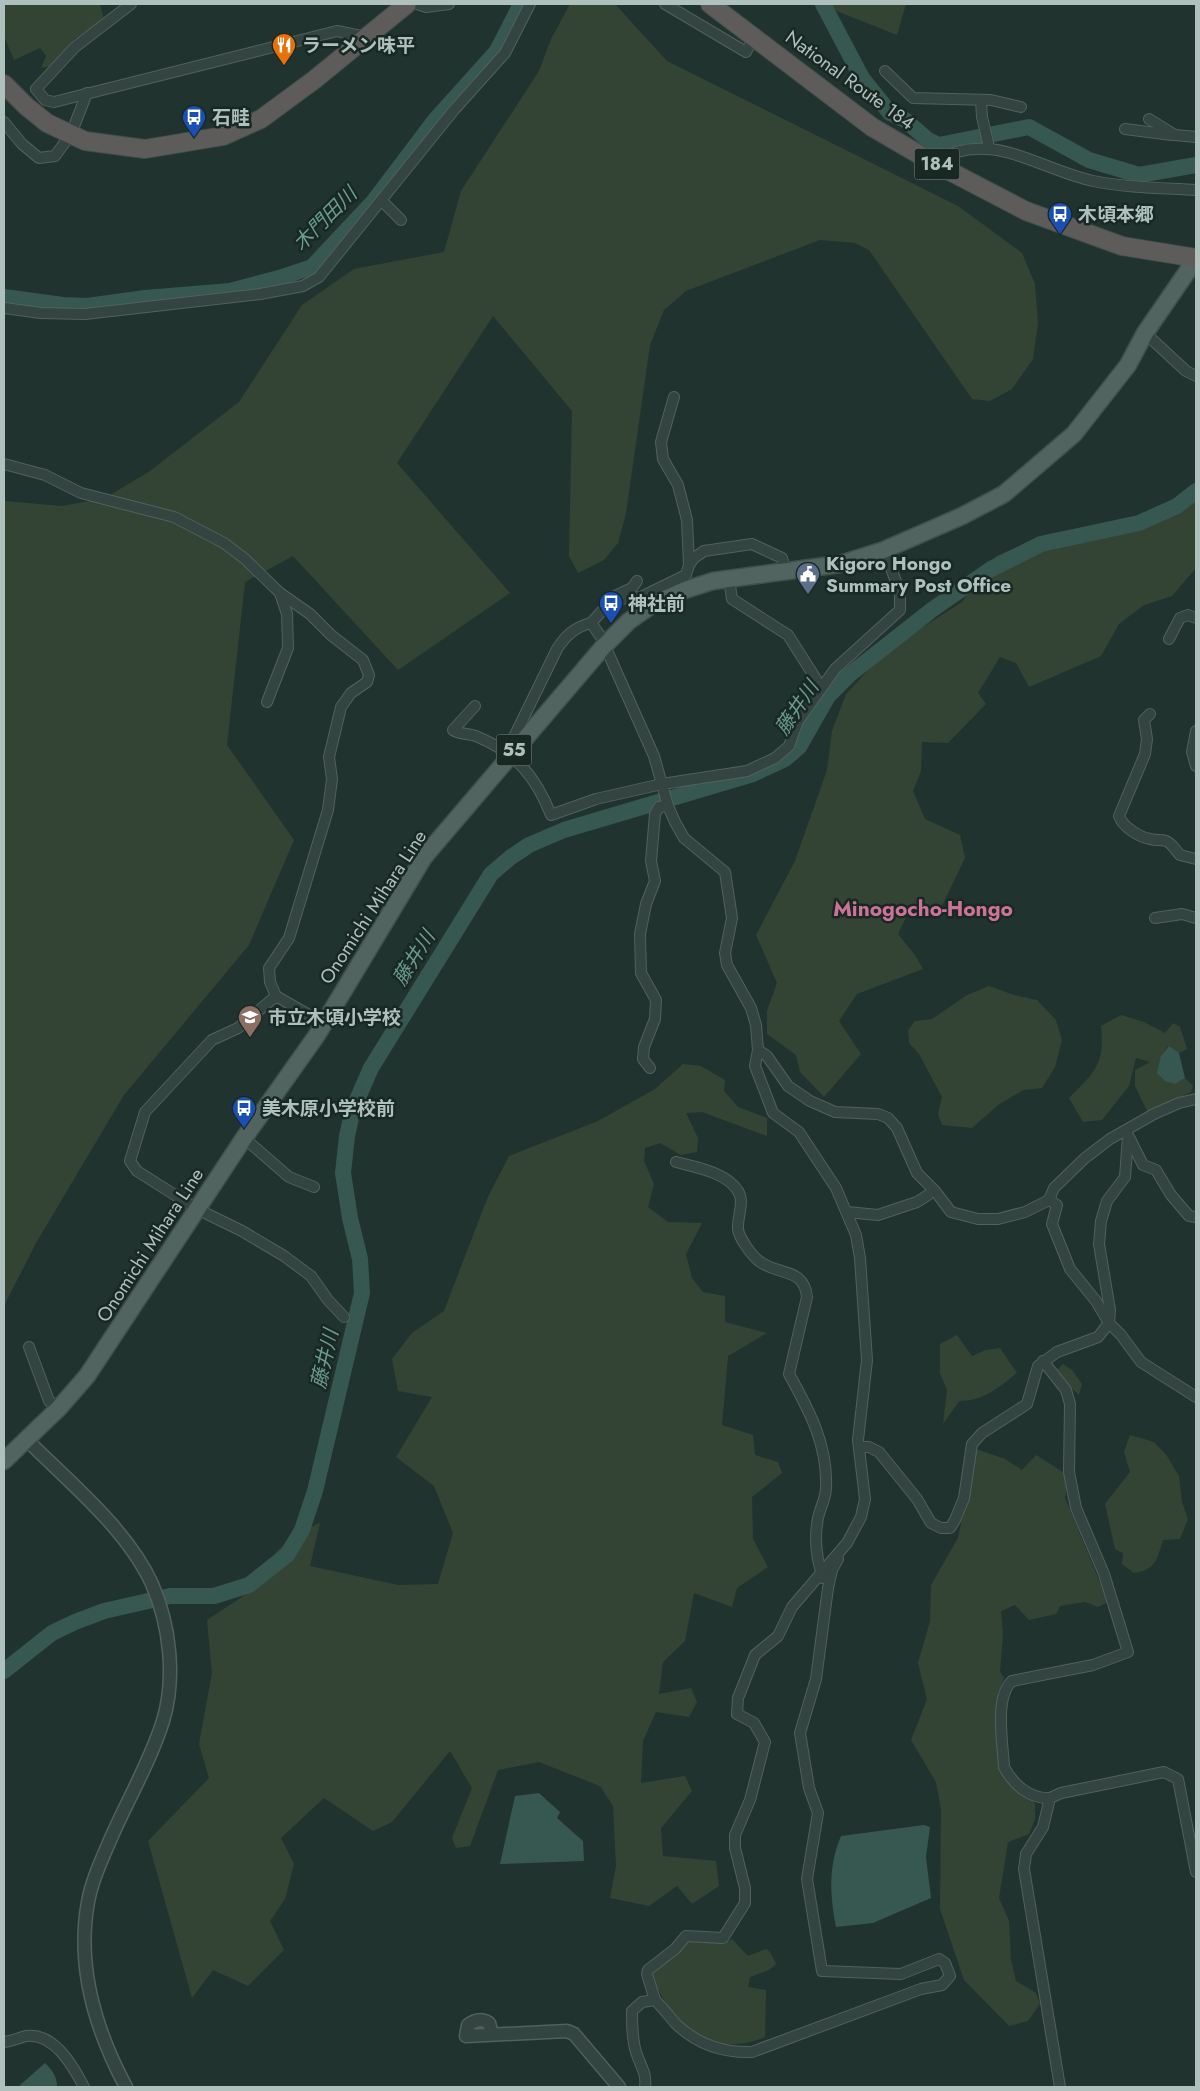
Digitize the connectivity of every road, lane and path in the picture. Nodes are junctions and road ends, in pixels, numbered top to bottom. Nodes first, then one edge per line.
1 (131, 4) edge
2 (408, 4) edge
3 (417, 4) edge
4 (449, 4) edge
5 (530, 4) edge
6 (665, 4) edge
7 (710, 4) edge
8 (366, 37) junction
9 (754, 37) junction
10 (885, 71) dead end
11 (4, 84) edge
12 (87, 93) junction
13 (981, 101) junction
14 (1021, 107) dead end
15 (1149, 119) dead end
16 (4, 122) edge
17 (1125, 129) dead end
18 (70, 134) junction
19 (1175, 135) junction
20 (1196, 137) edge
21 (989, 147) junction
22 (932, 162) junction
23 (1196, 190) edge
24 (382, 201) junction
25 (401, 220) dead end
26 (1195, 257) edge
27 (4, 308) edge
28 (1145, 333) junction
29 (1196, 376) edge
30 (674, 398) dead end
31 (4, 464) edge
32 (884, 550) junction
33 (689, 565) junction
34 (786, 571) junction
35 (729, 579) junction
36 (637, 580) dead end
37 (280, 593) junction
38 (1196, 618) edge
39 (591, 623) junction
40 (1169, 639) dead end
41 (604, 646) junction
42 (821, 687) junction
43 (267, 702) dead end
44 (475, 706) dead end
45 (1150, 714) dead end
46 (1196, 731) edge
47 (513, 752) junction
48 (1196, 766) edge
49 (662, 784) junction
50 (668, 806) junction
51 (1196, 859) edge
52 (1155, 918) dead end
53 (1196, 918) edge
54 (276, 996) junction
55 (324, 1023) junction
56 (758, 1050) junction
57 (650, 1068) dead end
58 (1196, 1100) edge
59 (1126, 1134) junction
60 (244, 1138) junction
61 (676, 1162) dead end
62 (917, 1173) junction
63 (314, 1187) dead end
64 (928, 1195) junction
65 (1049, 1200) junction
66 (197, 1209) junction
67 (847, 1212) junction
68 (951, 1212) junction
69 (1196, 1217) edge
70 (344, 1317) dead end
71 (1109, 1323) junction
72 (29, 1347) dead end
73 (1043, 1361) junction
74 (1196, 1397) edge
75 (59, 1408) junction
76 (26, 1439) junction
77 (860, 1447) junction
78 (4, 1461) edge
79 (841, 1550) junction
80 (821, 1573) junction
81 (828, 1588) junction
82 (1050, 1798) junction
83 (1196, 1872) edge
84 (655, 2000) junction
85 (492, 2034) dead end
86 (4, 2042) edge
87 (84, 2087) edge
88 (126, 2087) edge
89 (619, 2087) edge
90 (645, 2087) edge
91 (1060, 2087) edge

1 - 12 street
2 - 8 highway
3 - 4 street
5 - 24 street
6 - 9 street
7 - 9 highway, National Route 184 / 184
8 - 12 street
8 - 18 highway
9 - 22 highway, National Route 184 / 184
10 - 13 street
11 - 18 highway
12 - 18 street
13 - 14 street
13 - 21 street
15 - 19 street
16 - 18 street
17 - 19 street
19 - 20 street
21 - 22 street
21 - 23 street
22 - 26 highway, National Route 184 / 184
24 - 25 street
24 - 27 street
26 - 28 main road, Onomichi Mihara Line / 55
28 - 29 street
28 - 32 main road, Onomichi Mihara Line / 55
30 - 33 street
31 - 37 street
32 - 34 main road, Onomichi Mihara Line / 55
32 - 42 street
33 - 34 street
33 - 39 street
34 - 35 main road, Onomichi Mihara Line / 55
35 - 41 main road, Onomichi Mihara Line / 55
35 - 42 street
36 - 39 street
37 - 43 street
37 - 54 street
38 - 40 street
39 - 41 street
39 - 47 street
41 - 47 main road, Onomichi Mihara Line / 55
41 - 49 street
42 - 49 street
44 - 47 street
45 - 51 street
46 - 48 street
47 - 49 street
47 - 55 main road, Onomichi Mihara Line / 55
49 - 50 street
50 - 56 street
50 - 57 street
52 - 53 street
54 - 55 street
54 - 66 street
55 - 60 main road, Onomichi Mihara Line / 55
56 - 62 street
56 - 67 street
58 - 59 street
59 - 65 street
59 - 69 street
59 - 71 street
60 - 63 street
60 - 66 main road, Onomichi Mihara Line / 55
61 - 80 street
62 - 64 street
62 - 68 street
64 - 67 street
64 - 68 street
65 - 68 street
65 - 71 street
66 - 70 street
66 - 75 main road, Onomichi Mihara Line / 55
67 - 77 street
71 - 73 street
71 - 74 street
72 - 75 street
73 - 77 street
73 - 82 street
75 - 76 main road, Onomichi Mihara Line / 55
76 - 78 main road, Onomichi Mihara Line / 55
76 - 88 street
77 - 79 street
79 - 80 street
79 - 81 street
80 - 81 street
80 - 84 street
81 - 84 street
82 - 83 street
82 - 91 street
84 - 90 street
85 - 89 street
86 - 87 street

